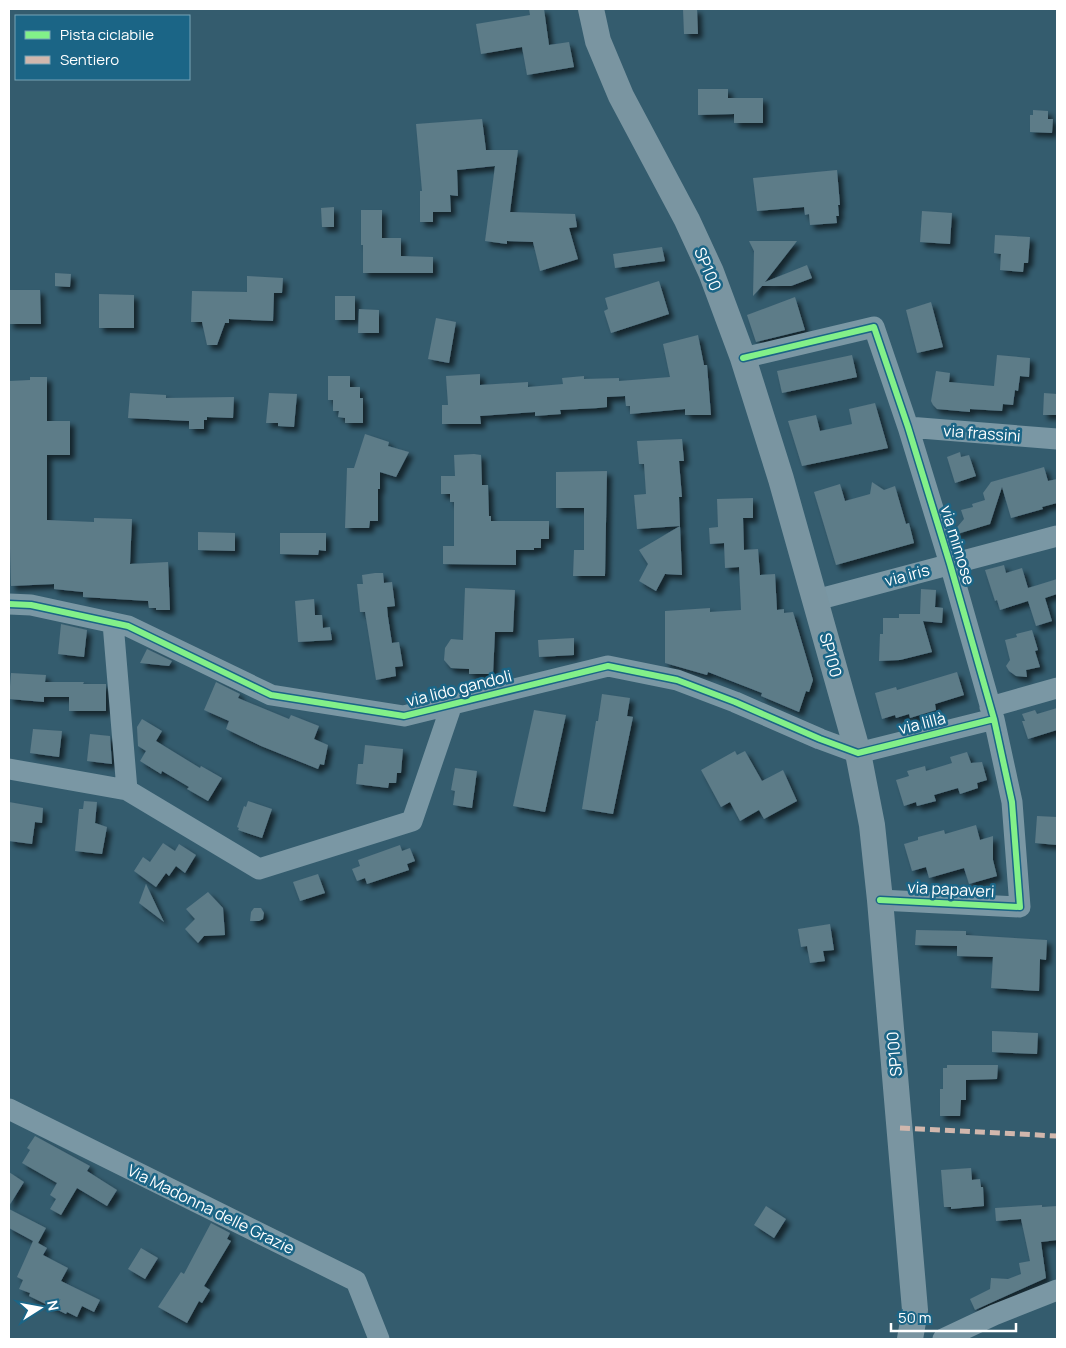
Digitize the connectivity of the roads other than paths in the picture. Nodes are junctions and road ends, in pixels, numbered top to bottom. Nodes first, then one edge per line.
1 (591, 9) edge
2 (743, 358) junction
3 (908, 427) junction
4 (1057, 439) edge
5 (1057, 536) edge
6 (950, 564) junction
7 (816, 600) junction
8 (9, 604) edge
9 (113, 623) junction
10 (1057, 688) edge
11 (452, 704) junction
12 (992, 713) junction
13 (858, 753) junction
14 (9, 769) edge
15 (127, 790) junction
16 (880, 900) junction
17 (1020, 907) joint
18 (9, 1109) edge
19 (1057, 1290) edge
20 (379, 1339) edge
21 (910, 1339) edge
22 (943, 1339) edge

1 - 2 main road, SP100 / SP100
2 - 3 street, via mimose
2 - 7 main road, SP100 / SP100
3 - 4 street, via frassini
3 - 6 street, via mimose
5 - 6 street, via iris
6 - 7 street, via iris
6 - 12 street, via mimose
7 - 13 main road, SP100 / SP100
8 - 9 street, via lido gandoli
9 - 11 street, via lido gandoli
9 - 15 street
10 - 12 street, via lillà
11 - 13 street, via lido gandoli
11 - 15 street
12 - 13 street, via lillà
12 - 17 street, via mimose
13 - 16 main road, SP100 / SP100
14 - 15 street
16 - 17 street, via papaveri
16 - 21 main road, SP100 / SP100
18 - 20 street, Via Madonna delle Grazie
19 - 22 street

